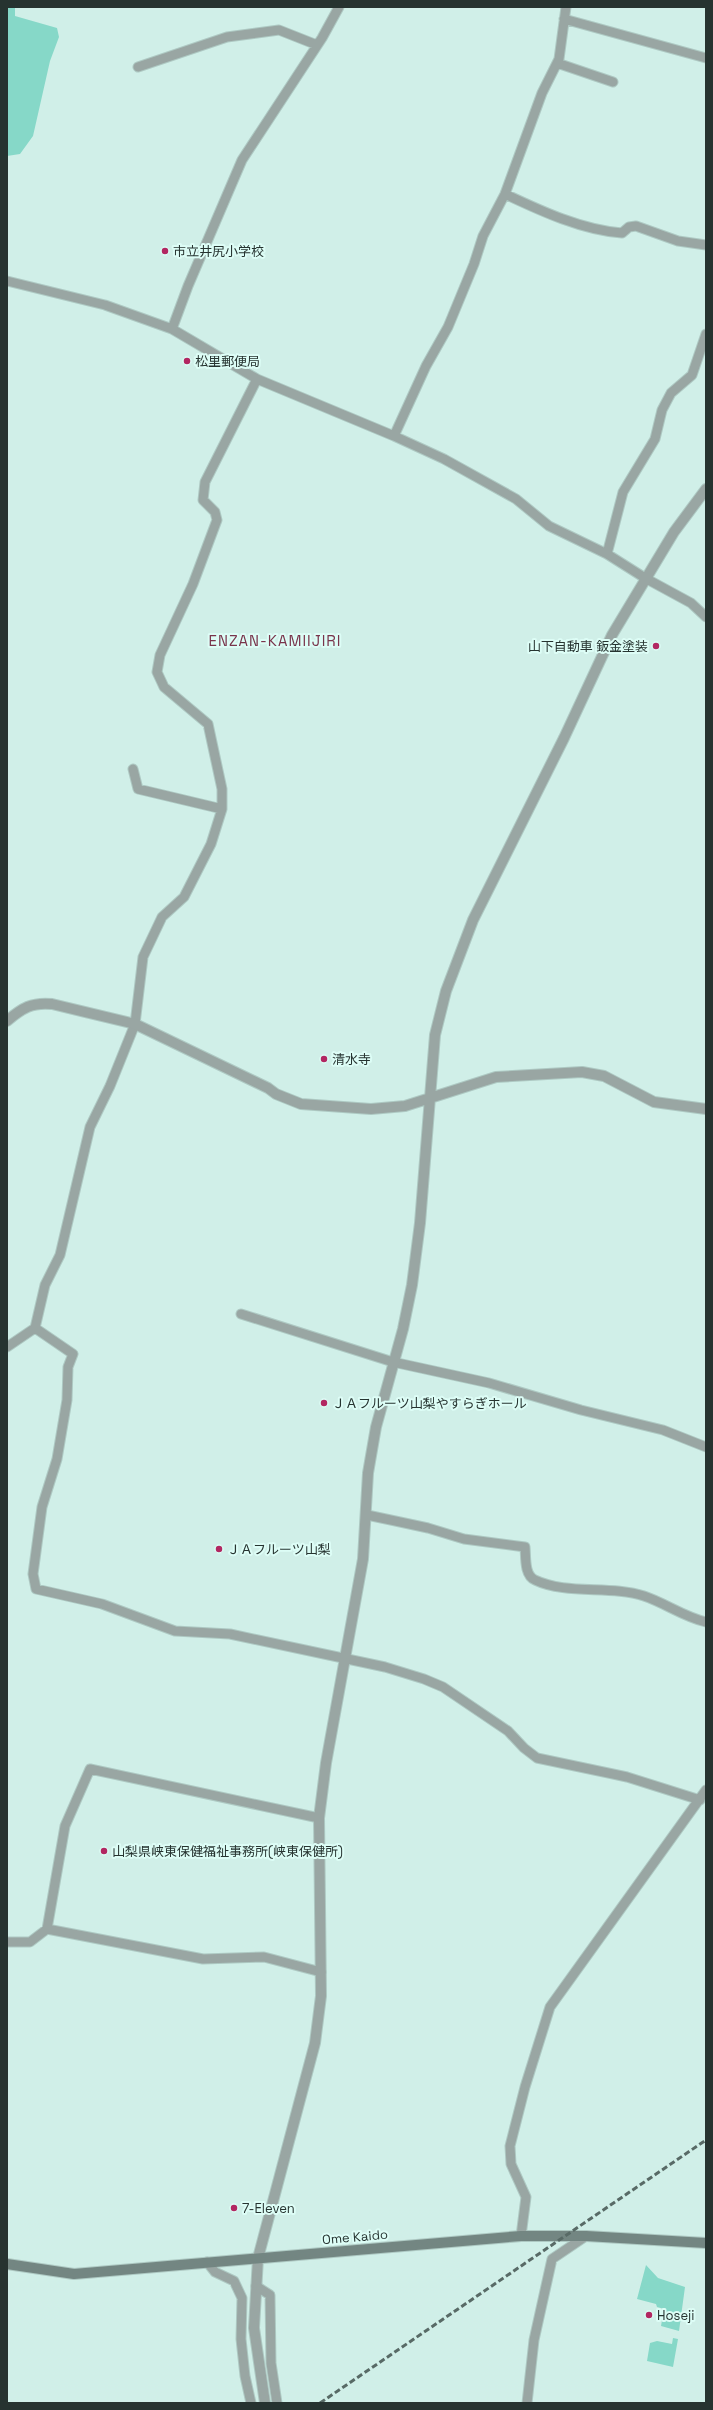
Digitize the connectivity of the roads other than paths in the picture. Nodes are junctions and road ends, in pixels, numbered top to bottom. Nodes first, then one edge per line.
1 (340, 7) edge
2 (566, 7) edge
3 (564, 19) junction
4 (317, 45) junction
5 (706, 58) edge
6 (557, 63) junction
7 (138, 67) dead end
8 (613, 82) dead end
9 (505, 194) junction
10 (706, 245) edge
11 (7, 281) edge
12 (172, 329) junction
13 (706, 334) edge
14 (257, 378) junction
15 (394, 436) junction
16 (706, 489) edge
17 (607, 554) junction
18 (645, 578) junction
19 (706, 617) edge
20 (133, 768) dead end
21 (222, 809) junction
22 (7, 1021) edge
23 (135, 1024) junction
24 (429, 1099) junction
25 (706, 1109) edge
26 (241, 1314) dead end
27 (35, 1328) junction
28 (7, 1347) edge
29 (394, 1362) junction
30 (706, 1447) edge
31 (367, 1516) junction
32 (706, 1622) edge
33 (346, 1659) junction
34 (706, 1790) edge
35 (700, 1800) junction
36 (319, 1818) junction
37 (47, 1929) junction
38 (7, 1942) edge
39 (321, 1972) junction
40 (521, 2236) junction
41 (586, 2236) junction
42 (706, 2243) edge
43 (258, 2258) junction
44 (207, 2262) junction
45 (7, 2264) edge
46 (256, 2286) junction
47 (251, 2403) edge
48 (264, 2403) edge
49 (277, 2403) edge
50 (527, 2403) edge

1 - 4 street
2 - 3 street
3 - 5 street
3 - 6 street
4 - 7 street
4 - 12 street
6 - 8 street
6 - 9 street
9 - 10 street
9 - 15 street
11 - 12 street
12 - 14 street
13 - 17 street
14 - 15 street
14 - 21 street
15 - 17 street
16 - 18 street
17 - 18 street
18 - 19 street
18 - 24 street
20 - 21 street
21 - 23 street
22 - 23 street
23 - 24 street
23 - 27 street
24 - 25 street
24 - 29 street
26 - 29 street
27 - 28 street
27 - 33 street
29 - 30 street
29 - 31 street
31 - 32 street
31 - 33 street
33 - 35 street
33 - 36 street
34 - 35 street
35 - 40 street
36 - 37 street
36 - 39 street
37 - 38 street
37 - 39 street
39 - 43 street
40 - 41 main road, Ome Kaido
40 - 43 main road, Ome Kaido
41 - 42 main road, Ome Kaido
41 - 50 street
43 - 44 main road, Ome Kaido
43 - 46 street
44 - 45 main road, Ome Kaido
44 - 47 street
46 - 48 street
46 - 49 street

